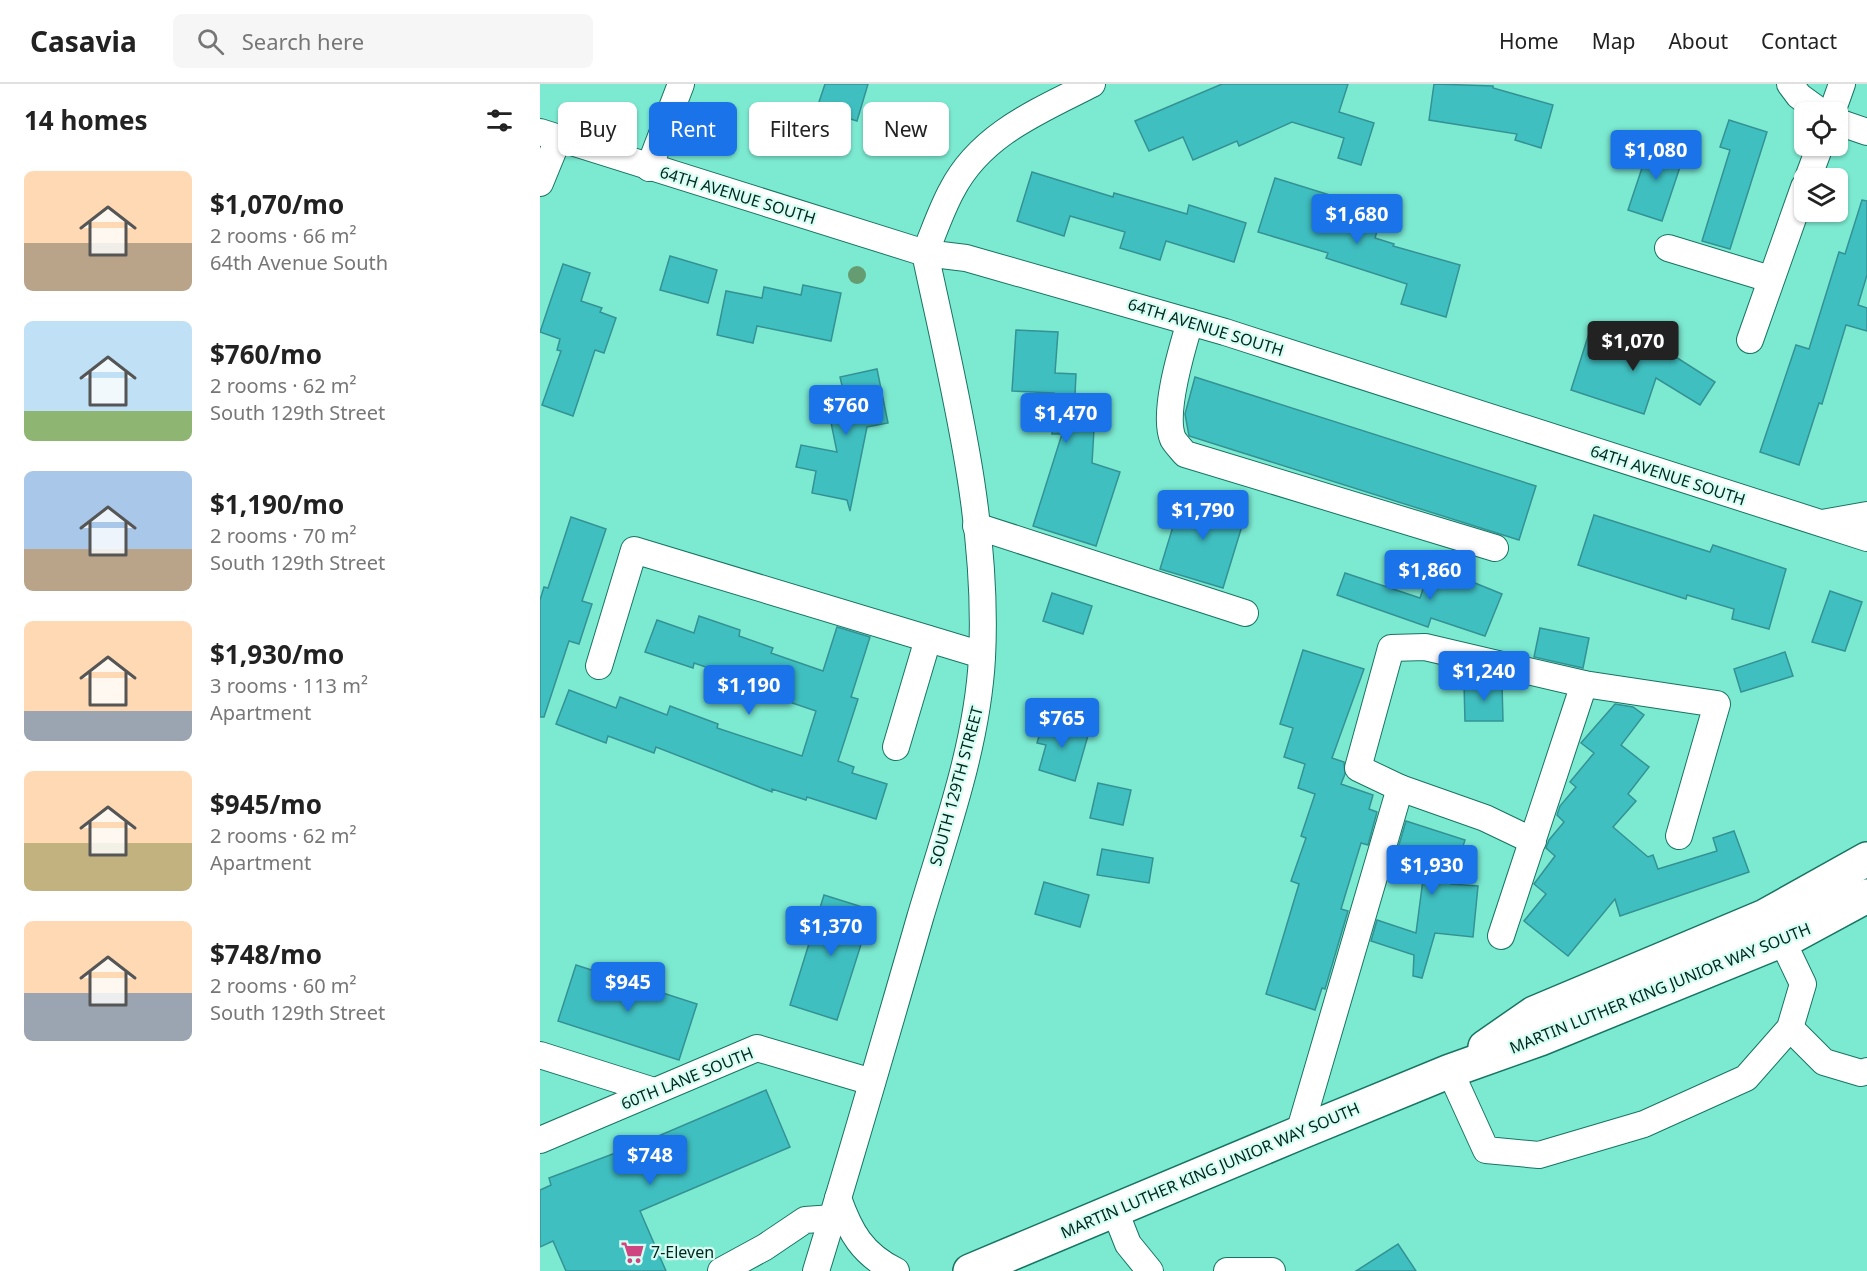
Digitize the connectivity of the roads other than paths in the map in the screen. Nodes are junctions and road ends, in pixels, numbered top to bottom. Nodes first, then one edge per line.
1 (681, 84) edge
2 (1092, 84) edge
3 (1790, 84) edge
4 (1842, 84) edge
5 (1807, 102) edge
6 (1836, 102) edge
7 (1848, 125) edge
8 (1867, 132) edge
9 (549, 136) edge
10 (649, 168) junction
11 (540, 183) edge
12 (1794, 214) edge
13 (1668, 248) dead end
14 (925, 253) junction
15 (1770, 279) junction
16 (1190, 322) junction
17 (1749, 340) dead end
18 (1867, 514) edge
19 (1819, 524) junction
20 (976, 526) junction
21 (1867, 538) edge
22 (1495, 548) dead end
23 (1245, 613) dead end
24 (928, 639) junction
25 (982, 655) junction
26 (599, 666) dead end
27 (1584, 684) junction
28 (896, 747) dead end
29 (1400, 788) junction
30 (1679, 836) dead end
31 (1533, 842) junction
32 (1867, 859) edge
33 (1867, 896) edge
34 (1501, 936) dead end
35 (1782, 940) junction
36 (1790, 1028) junction
37 (540, 1055) edge
38 (1450, 1071) junction
39 (1867, 1071) edge
40 (872, 1082) junction
41 (654, 1091) junction
42 (1299, 1132) junction
43 (540, 1140) edge
44 (836, 1208) junction
45 (1115, 1211) junction
46 (721, 1271) edge
47 (816, 1271) edge
48 (896, 1271) edge
49 (970, 1271) edge
50 (1150, 1271) edge
51 (1227, 1271) edge
52 (1272, 1271) edge

1 - 10 street
2 - 14 street
3 - 5 street
4 - 6 street
7 - 8 street
9 - 10 street, 64TH AVENUE SOUTH
9 - 11 street
10 - 14 street, 64TH AVENUE SOUTH
12 - 15 street
13 - 15 street
14 - 16 street, 64TH AVENUE SOUTH
14 - 20 street, SOUTH 129TH STREET
15 - 17 street
16 - 19 street, 64TH AVENUE SOUTH
16 - 22 street
18 - 19 street
19 - 21 street, 64TH AVENUE SOUTH
20 - 23 street
20 - 25 street, SOUTH 129TH STREET
24 - 25 street
24 - 26 street
24 - 28 street
25 - 40 street, SOUTH 129TH STREET
27 - 29 street
27 - 30 street
27 - 31 street
29 - 31 street
29 - 42 street
31 - 34 street
32 - 38 main road, MARTIN LUTHER KING JUNIOR WAY SOUTH
33 - 35 main road, MARTIN LUTHER KING JUNIOR WAY SOUTH
35 - 36 street
35 - 38 main road, MARTIN LUTHER KING JUNIOR WAY SOUTH
36 - 38 street
36 - 39 street
37 - 41 street
38 - 42 main road, MARTIN LUTHER KING JUNIOR WAY SOUTH
40 - 41 street, 60TH LANE SOUTH
40 - 44 street, SOUTH 129TH STREET
41 - 43 street, 60TH LANE SOUTH
42 - 45 main road, MARTIN LUTHER KING JUNIOR WAY SOUTH
44 - 46 street
44 - 47 street, SOUTH 129TH STREET
44 - 48 street
45 - 49 main road, MARTIN LUTHER KING JUNIOR WAY SOUTH
45 - 50 street
51 - 52 street

